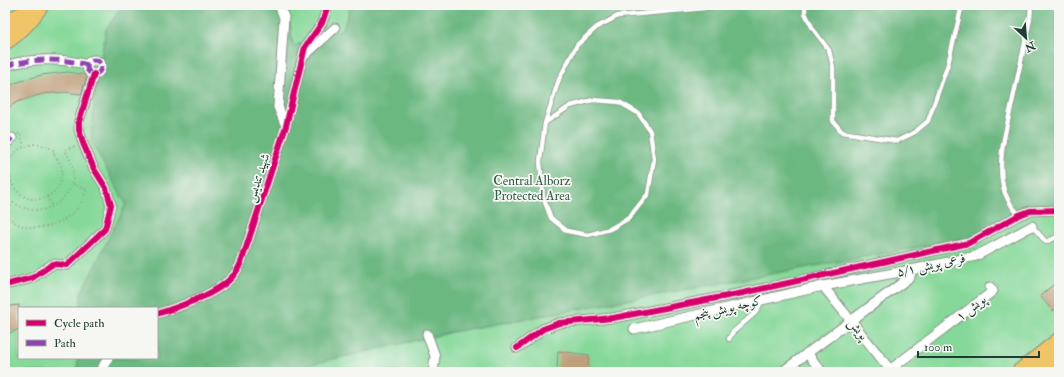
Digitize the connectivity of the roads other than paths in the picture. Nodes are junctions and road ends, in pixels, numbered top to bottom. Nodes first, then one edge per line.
1 (279, 5) edge
2 (328, 5) edge
3 (712, 5) edge
4 (804, 5) edge
5 (962, 5) edge
6 (1031, 5) edge
7 (37, 6) edge
8 (5, 15) edge
9 (5, 23) edge
10 (336, 28) dead end
11 (5, 41) edge
12 (302, 57) junction
13 (5, 66) edge
14 (545, 123) junction
15 (286, 126) junction
16 (12, 138) dead end
17 (5, 145) edge
18 (1059, 210) edge
19 (1019, 215) junction
20 (1032, 226) joint
21 (1059, 236) edge
22 (911, 270) junction
23 (5, 285) edge
24 (823, 286) junction
25 (990, 287) dead end
26 (762, 300) junction
27 (158, 314) edge
28 (851, 320) junction
29 (634, 329) dead end
30 (427, 334) dead end
31 (729, 338) dead end
32 (1059, 340) edge
33 (517, 348) dead end
34 (807, 353) junction
35 (1059, 355) edge
36 (107, 359) edge
37 (890, 371) edge
38 (100, 372) edge
39 (433, 372) edge
40 (782, 372) edge
41 (822, 372) edge
42 (1019, 372) edge
43 (1038, 372) edge

1 - 15 street
2 - 12 street, شهید تندیس
3 - 14 lane
4 - 5 lane
6 - 19 lane
7 - 8 highway
7 - 9 highway
7 - 11 highway
10 - 12 street
12 - 15 street, شهید تندیس
13 - 23 street
14 - 14 lane
15 - 27 street, شهید تندیس
16 - 17 street
18 - 19 street
19 - 33 street
20 - 21 lane
20 - 22 street, فرعی پویش ۵/۱
22 - 24 street, فرعی پویش ۵/۱
22 - 28 street
24 - 26 street, کوچه پویش پنجم
24 - 28 street, پویش
25 - 37 street, پویش ۱
26 - 29 street, کوچه پویش پنجم
26 - 31 lane
28 - 34 street
28 - 37 street, پویش
30 - 39 street
32 - 42 main road
34 - 40 street
34 - 41 street
35 - 43 main road
36 - 38 street

